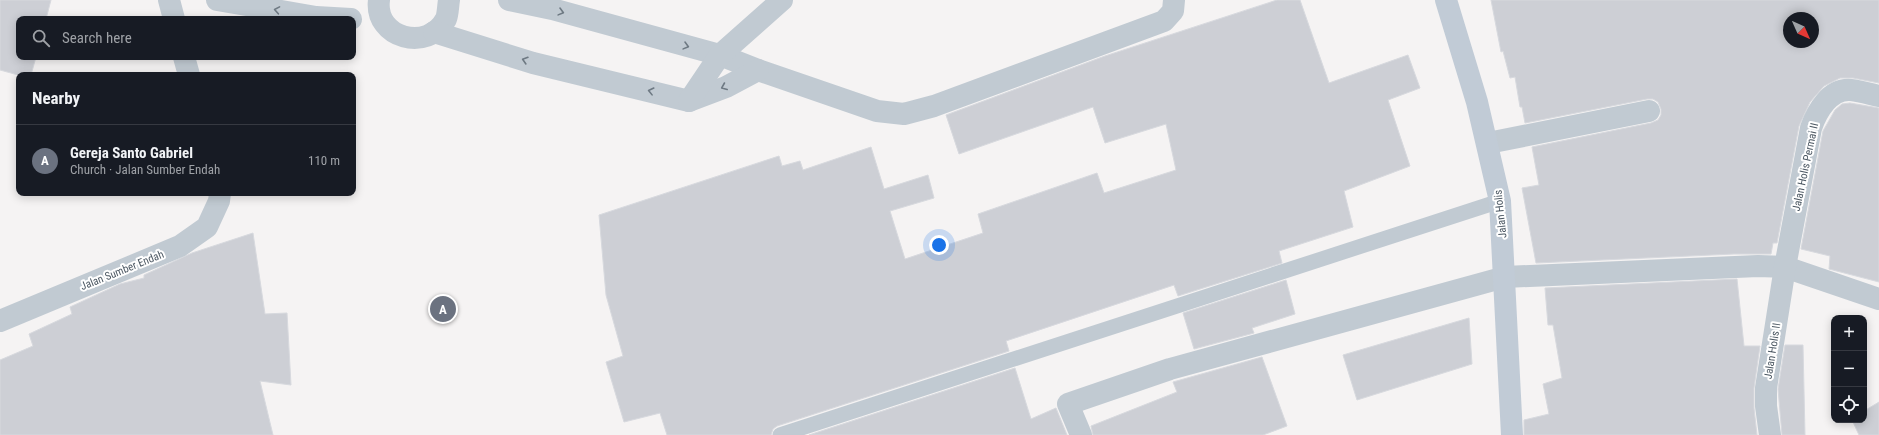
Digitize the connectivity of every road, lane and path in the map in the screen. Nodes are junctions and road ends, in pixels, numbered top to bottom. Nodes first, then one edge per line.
1 (169, 0) edge
2 (217, 0) edge
3 (449, 0) edge
4 (509, 0) edge
5 (782, 0) edge
6 (1174, 0) edge
7 (1446, 0) edge
8 (381, 10) edge
9 (173, 16) edge
10 (310, 16) edge
11 (356, 18) edge
12 (434, 32) junction
13 (720, 55) junction
14 (185, 60) edge
15 (758, 70) junction
16 (188, 72) edge
17 (1879, 96) edge
18 (689, 101) junction
19 (1649, 111) dead end
20 (1488, 142) junction
21 (219, 196) edge
22 (1500, 201) junction
23 (1785, 267) junction
24 (1505, 277) junction
25 (1878, 301) edge
26 (0, 321) edge
27 (780, 435) edge
28 (1080, 435) edge
29 (1512, 435) edge
30 (1770, 435) edge

1 - 9 street
10 -> 2 street
3 - 12 street
4 -> 13 street
5 - 13 street
6 - 15 street
7 - 20 street, Jalan Holis
8 - 11 street
8 - 12 street
18 -> 12 street
13 - 15 street
13 - 18 street
14 - 16 street
15 -> 18 street
17 - 23 street, Jalan Holis Permai II
19 - 20 street
20 - 22 street, Jalan Holis
21 - 26 street, Jalan Sumber Endah
22 - 24 street, Jalan Holis
22 - 27 lane
23 - 24 street
23 - 25 street
23 - 30 street, Jalan Holis II
24 - 28 street
24 - 29 street, Jalan Holis

